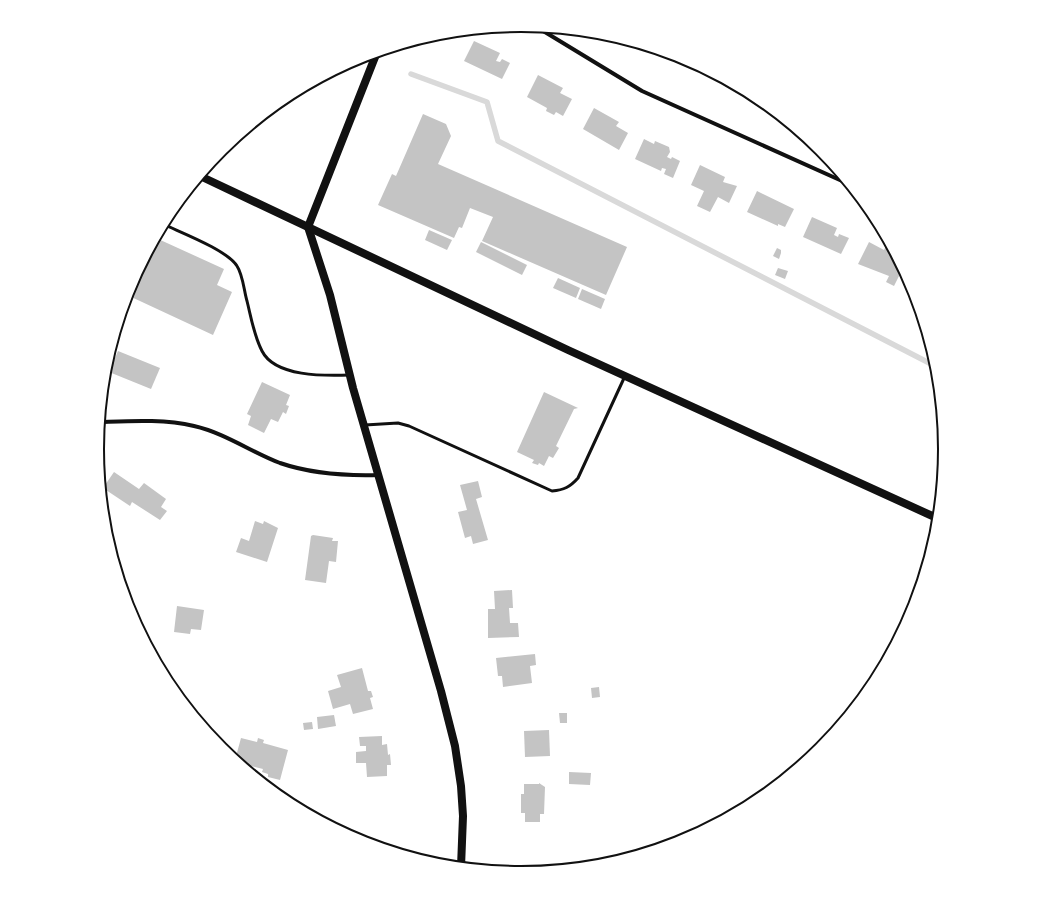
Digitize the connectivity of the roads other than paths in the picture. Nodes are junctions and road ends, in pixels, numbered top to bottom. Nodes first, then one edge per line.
1 (546, 33) edge
2 (374, 59) edge
3 (205, 178) edge
4 (840, 180) edge
5 (169, 227) edge
6 (308, 227) junction
7 (350, 375) junction
8 (625, 376) junction
9 (105, 422) edge
10 (364, 425) junction
11 (380, 475) junction
12 (933, 516) edge
13 (461, 861) edge

1 - 4 street
2 - 6 main road
3 - 6 main road
5 - 7 lane
6 - 7 main road
6 - 8 main road
7 - 10 main road
8 - 10 lane
8 - 12 main road
9 - 11 street
10 - 11 main road
11 - 13 main road

